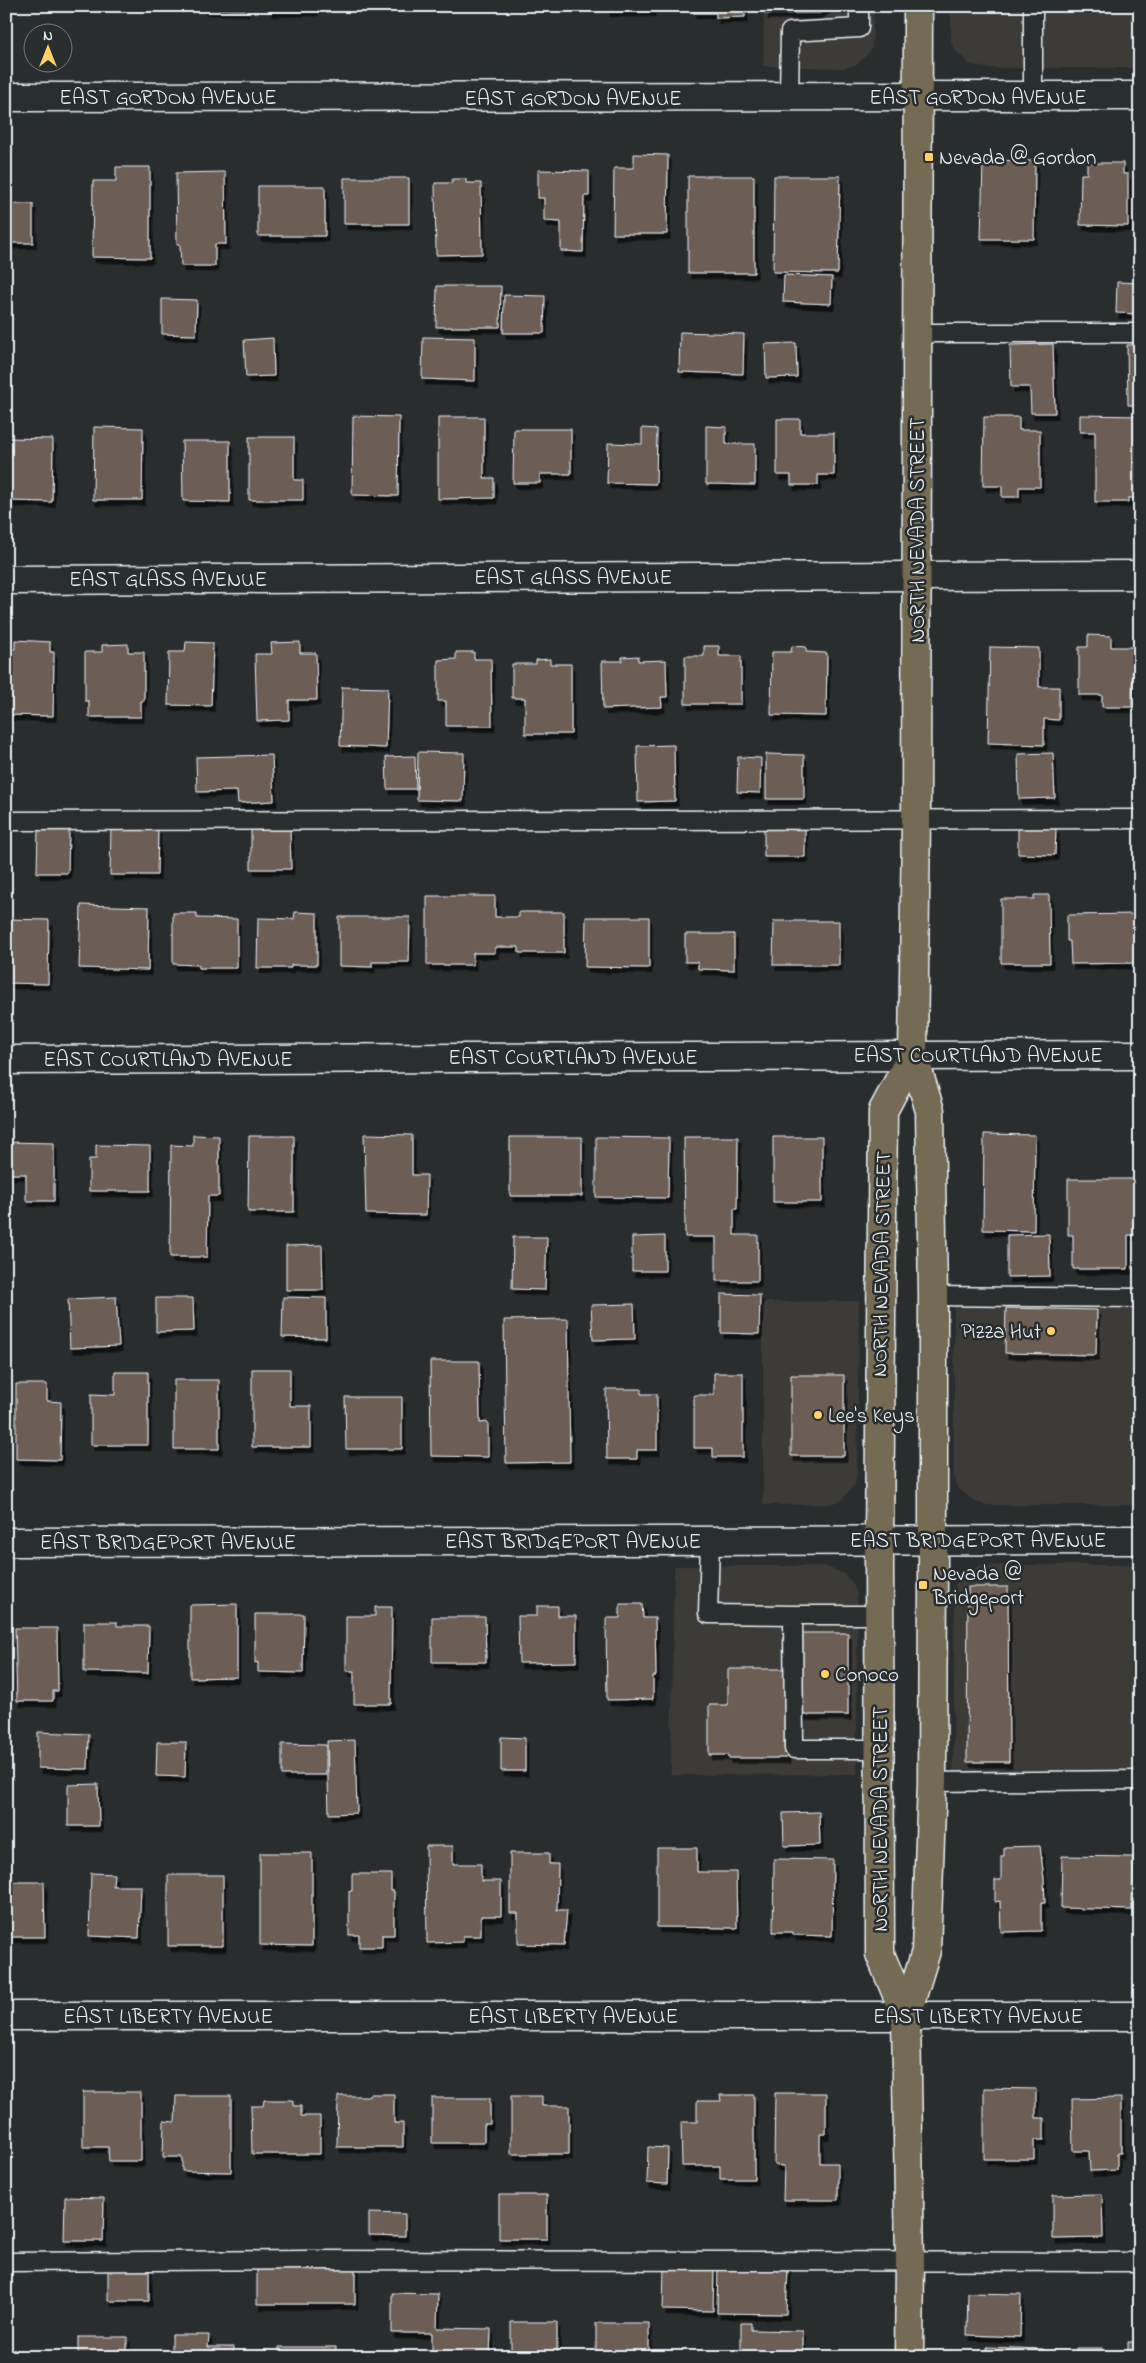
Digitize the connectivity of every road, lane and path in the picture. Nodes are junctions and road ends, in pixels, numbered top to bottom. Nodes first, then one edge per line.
1 (859, 6) edge
2 (918, 6) edge
3 (1033, 6) edge
4 (1140, 96) edge
5 (6, 97) edge
6 (1033, 97) junction
7 (789, 98) junction
8 (917, 98) junction
9 (918, 333) junction
10 (1140, 333) edge
11 (1140, 575) edge
12 (915, 576) junction
13 (6, 580) edge
14 (1140, 819) edge
15 (916, 820) junction
16 (6, 821) edge
17 (913, 1054) junction
18 (1140, 1055) edge
19 (6, 1060) edge
20 (933, 1296) junction
21 (1140, 1298) edge
22 (879, 1540) junction
23 (933, 1540) junction
24 (1140, 1540) edge
25 (710, 1541) junction
26 (6, 1542) edge
27 (793, 1615) junction
28 (879, 1615) junction
29 (879, 1749) junction
30 (1140, 1780) edge
31 (932, 1782) junction
32 (6, 2016) edge
33 (906, 2016) junction
34 (1140, 2016) edge
35 (6, 2262) edge
36 (910, 2262) junction
37 (1140, 2262) edge
38 (909, 2357) edge

1 - 7 lane
2 - 8 main road, NORTH NEVADA STREET
3 - 6 lane
4 - 6 street, EAST GORDON AVENUE
5 - 7 street, EAST GORDON AVENUE
6 - 8 street, EAST GORDON AVENUE
7 - 8 street, EAST GORDON AVENUE
8 - 9 main road, NORTH NEVADA STREET
9 - 10 lane
9 - 12 main road, NORTH NEVADA STREET
11 - 12 street, EAST GLASS AVENUE
12 - 13 street, EAST GLASS AVENUE
12 - 15 main road, NORTH NEVADA STREET
14 - 15 lane
15 - 16 lane
15 - 17 main road, NORTH NEVADA STREET
17 - 18 street, EAST COURTLAND AVENUE
17 - 19 street, EAST COURTLAND AVENUE
17 - 20 main road, NORTH NEVADA STREET
17 - 22 main road, NORTH NEVADA STREET
20 - 21 lane
20 - 23 main road, NORTH NEVADA STREET
22 - 23 street, EAST BRIDGEPORT AVENUE
22 - 25 street, EAST BRIDGEPORT AVENUE
22 - 28 main road, NORTH NEVADA STREET
23 - 24 street, EAST BRIDGEPORT AVENUE
23 - 31 main road, NORTH NEVADA STREET
25 - 26 street, EAST BRIDGEPORT AVENUE
25 - 27 lane
27 - 28 lane
27 - 29 lane
28 - 29 main road, NORTH NEVADA STREET
29 - 33 main road, NORTH NEVADA STREET
30 - 31 lane
31 - 33 main road, NORTH NEVADA STREET
32 - 33 street, EAST LIBERTY AVENUE
33 - 34 street, EAST LIBERTY AVENUE
33 - 36 main road, NORTH NEVADA STREET
35 - 36 lane
36 - 37 lane
36 - 38 main road, NORTH NEVADA STREET

